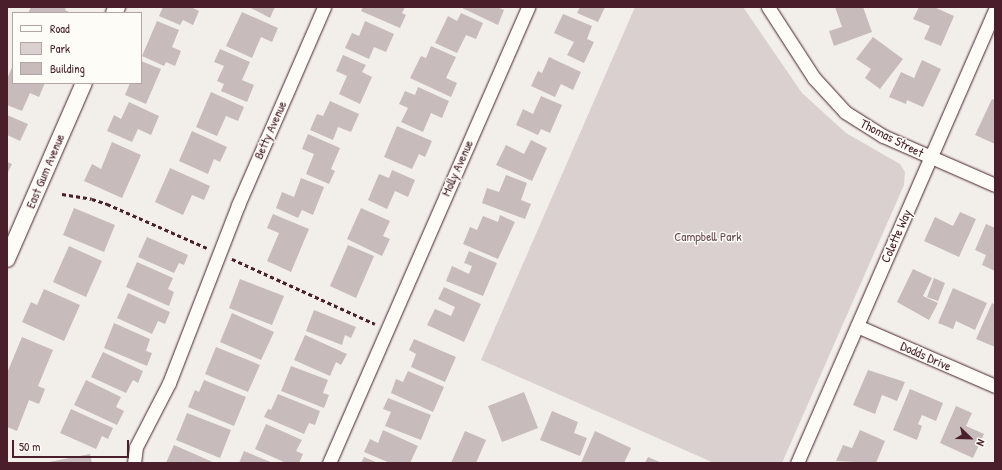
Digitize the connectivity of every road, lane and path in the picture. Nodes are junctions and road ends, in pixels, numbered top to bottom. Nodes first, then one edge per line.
1 (324, 7) edge
2 (528, 7) edge
3 (773, 9) edge
4 (995, 9) edge
5 (84, 84) edge
6 (931, 157) junction
7 (995, 185) edge
8 (62, 194) dead end
9 (219, 253) junction
10 (7, 260) edge
11 (857, 326) junction
12 (386, 330) junction
13 (995, 386) edge
14 (134, 463) edge
15 (329, 463) edge
16 (797, 463) edge

1 - 9 street, Betty Avenue
2 - 12 street, Molly Avenue
3 - 6 street, Thomas Street
4 - 6 street, Colette Way
5 - 10 street, East Gum Avenue
6 - 7 street, Thomas Street
6 - 11 street, Colette Way
8 - 9 path
9 - 12 path
9 - 14 street, Betty Avenue
11 - 13 street, Dodds Drive
11 - 16 street, Colette Way
12 - 15 street, Molly Avenue

